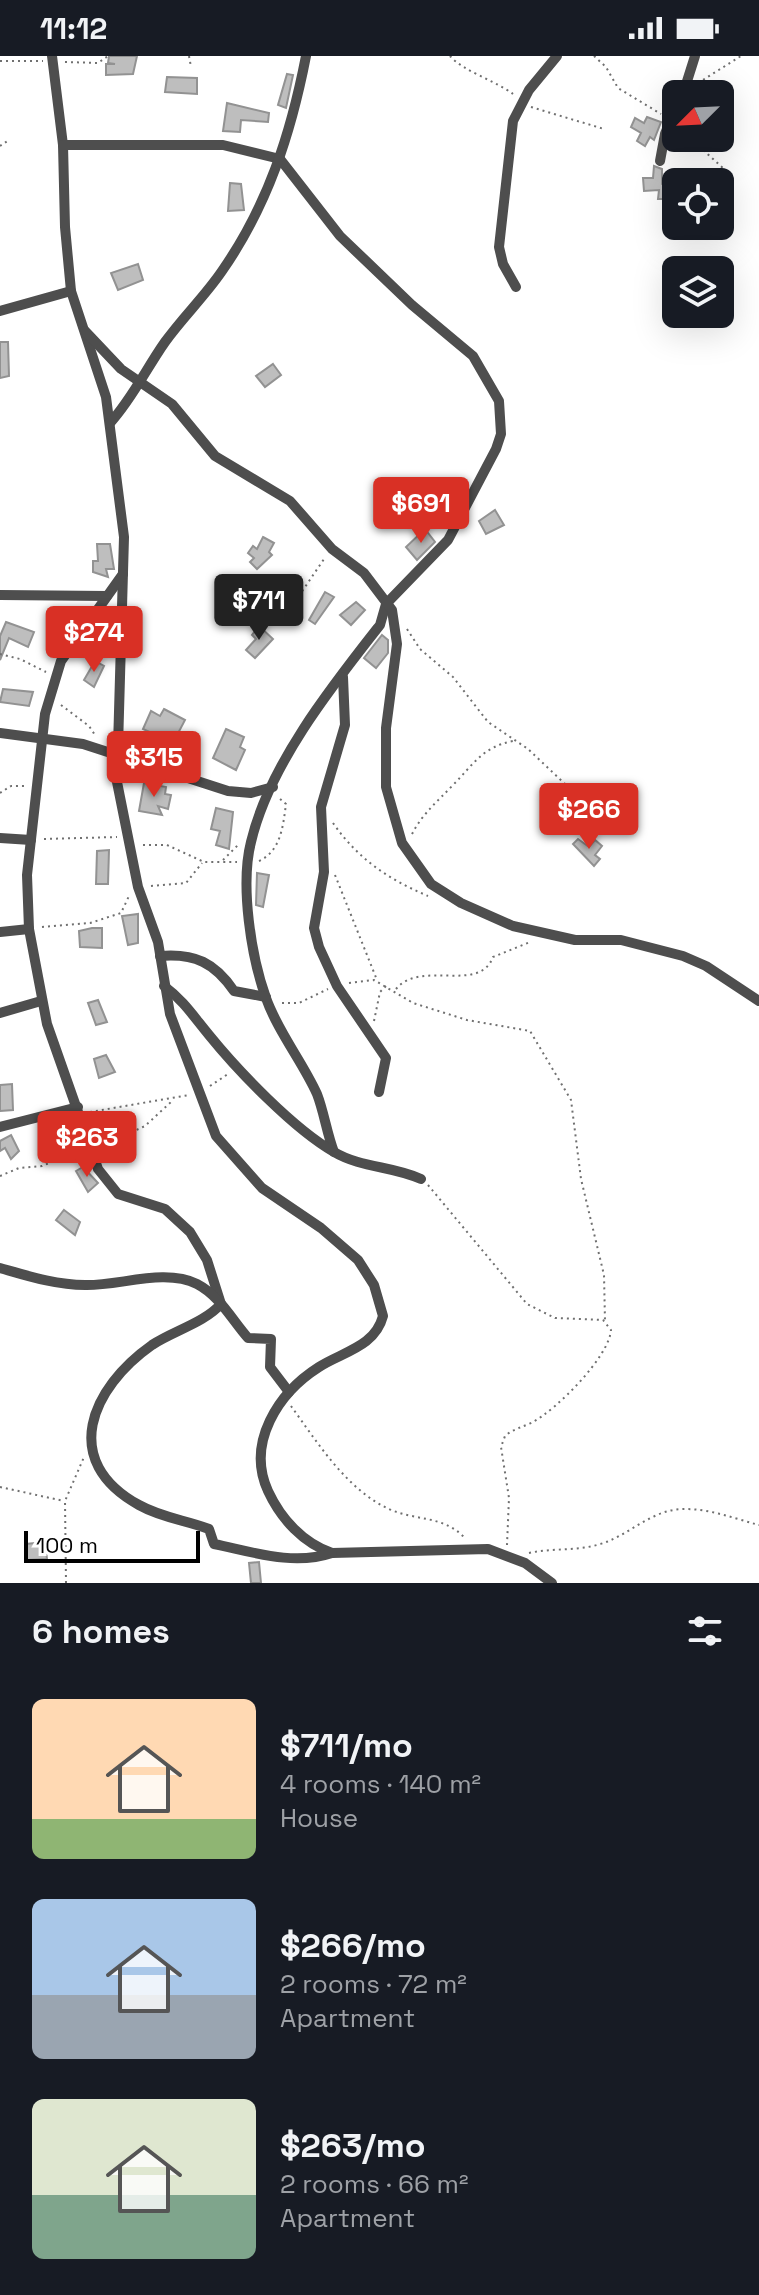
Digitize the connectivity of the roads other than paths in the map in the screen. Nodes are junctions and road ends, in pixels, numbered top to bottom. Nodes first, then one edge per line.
1 (557, 56) edge
2 (695, 56) edge
3 (305, 57) edge
4 (53, 58) edge
5 (687, 80) edge
6 (63, 145) junction
7 (662, 152) edge
8 (280, 159) junction
9 (660, 161) dead end
10 (516, 287) dead end
11 (71, 291) junction
12 (0, 311) edge
13 (80, 325) junction
14 (140, 381) junction
15 (110, 423) junction
16 (123, 574) junction
17 (0, 595) edge
18 (107, 596) junction
19 (387, 603) junction
20 (343, 677) junction
21 (0, 733) edge
22 (40, 737) junction
23 (116, 755) junction
24 (270, 792) junction
25 (0, 838) edge
26 (31, 840) junction
27 (29, 929) junction
28 (0, 932) edge
29 (160, 956) junction
30 (164, 986) junction
31 (266, 997) junction
32 (41, 1001) junction
33 (759, 1001) edge
34 (0, 1013) edge
35 (379, 1092) dead end
36 (79, 1111) junction
37 (0, 1127) edge
38 (334, 1152) junction
39 (421, 1179) road end
40 (0, 1268) edge
41 (221, 1304) junction
42 (287, 1394) junction
43 (332, 1553) junction
44 (552, 1583) edge

1 - 10 street
2 - 5 street
3 - 8 street
4 - 6 street
6 - 8 street
6 - 11 street
7 - 9 street
8 - 14 street
8 - 19 street
11 - 12 street
11 - 13 street
13 - 14 street
13 - 15 street
14 - 15 street
14 - 19 street
15 - 16 street
16 - 18 street
16 - 23 street
17 - 18 street
18 - 22 street
19 - 20 street
19 - 33 street
20 - 24 street
20 - 35 street
21 - 22 street
22 - 23 street
22 - 26 street
23 - 24 street
23 - 29 street
24 - 31 street
25 - 26 street
26 - 27 street
27 - 28 street
27 - 32 street
29 - 30 street
29 - 31 street
30 - 38 street
30 - 42 street
31 - 38 street
32 - 34 street
32 - 36 street
36 - 37 street
36 - 41 street
38 - 39 street
40 - 41 street
41 - 42 street
41 - 43 street
42 - 43 street
43 - 44 street

